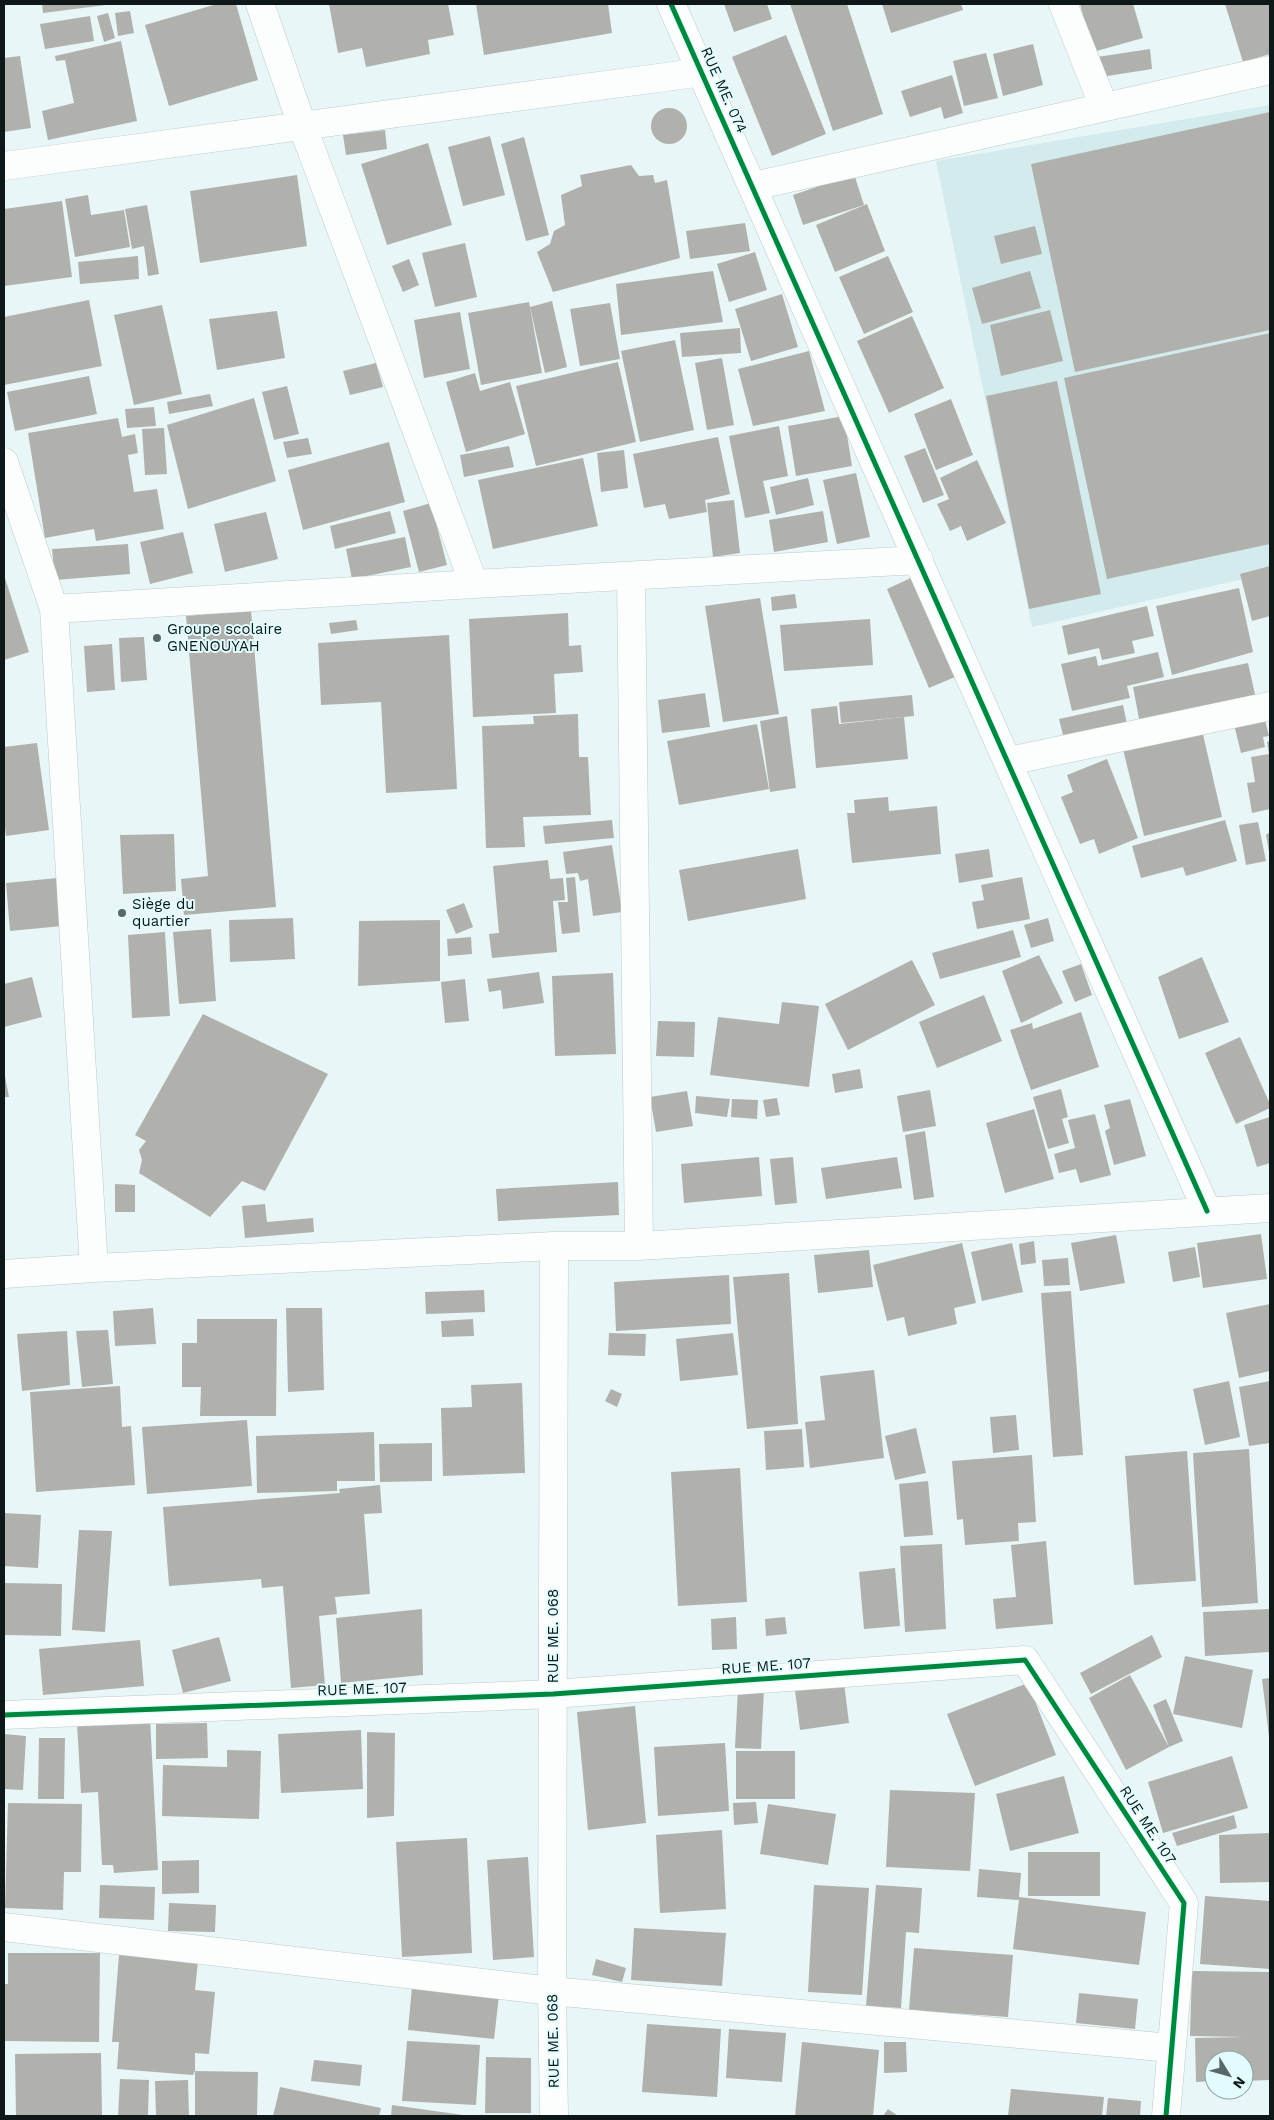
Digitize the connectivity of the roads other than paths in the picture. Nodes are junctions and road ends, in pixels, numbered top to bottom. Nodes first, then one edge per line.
1 (260, 4) edge
2 (671, 4) edge
3 (1063, 4) edge
4 (1270, 70) edge
5 (703, 72) junction
6 (1104, 107) junction
7 (302, 124) junction
8 (4, 166) edge
9 (754, 186) junction
10 (4, 462) edge
11 (919, 560) junction
12 (631, 576) junction
13 (474, 584) junction
14 (54, 609) junction
15 (1270, 706) edge
16 (1008, 761) junction
17 (1207, 1211) junction
18 (1269, 1212) edge
19 (554, 1246) junction
20 (639, 1246) junction
21 (94, 1268) junction
22 (4, 1274) edge
23 (553, 1694) junction
24 (4, 1715) edge
25 (4, 1927) edge
26 (552, 1991) junction
27 (1172, 2048) junction
28 (554, 2116) edge
29 (1166, 2116) edge

1 - 7 street
2 - 5 street, RUE ME. 074
3 - 6 street
4 - 6 street
5 - 7 street
5 - 9 street, RUE ME. 074
6 - 9 street
7 - 8 street
7 - 13 street
9 - 11 street, RUE ME. 074
10 - 14 street
11 - 12 street
11 - 16 street, RUE ME. 074
12 - 13 street
12 - 20 street
13 - 14 street
14 - 21 street
15 - 16 street
16 - 17 street, RUE ME. 074
17 - 18 street
17 - 20 street
19 - 20 street
19 - 21 street
19 - 23 street, RUE ME. 068
21 - 22 street
23 - 24 street, RUE ME. 107
23 - 26 street, RUE ME. 068
23 - 27 street, RUE ME. 107
25 - 26 street
26 - 27 street
26 - 28 street, RUE ME. 068
27 - 29 street, RUE ME. 107

